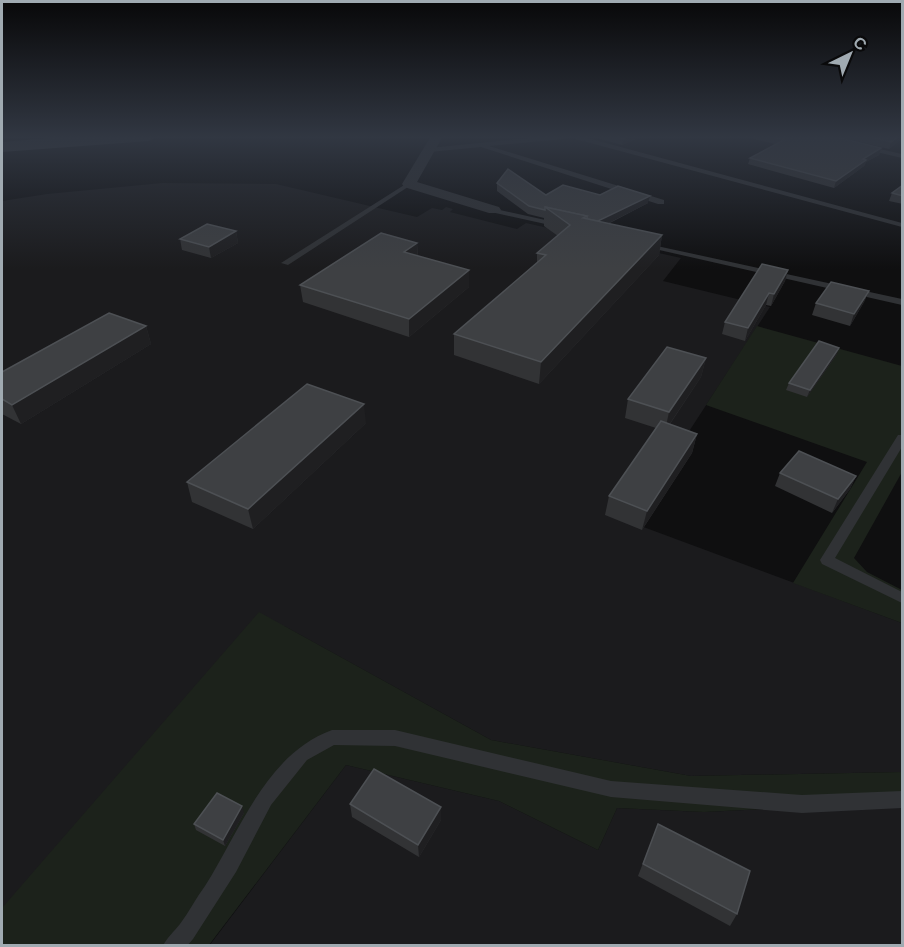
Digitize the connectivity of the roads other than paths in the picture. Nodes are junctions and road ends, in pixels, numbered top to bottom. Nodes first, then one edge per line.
1 (411, 180) edge
2 (590, 180) edge
3 (738, 180) edge
4 (409, 184) junction
5 (661, 202) dead end
6 (494, 210) joint
7 (903, 225) edge
8 (572, 228) edge
9 (640, 243) edge
10 (285, 262) dead end
11 (903, 302) edge
12 (903, 438) edge
13 (903, 598) edge
14 (903, 800) edge
15 (173, 945) edge

1 - 4 street
2 - 5 lane
3 - 7 lane
4 - 6 street
4 - 10 lane
6 - 8 lane
9 - 11 lane
12 - 13 lane
14 - 15 lane

